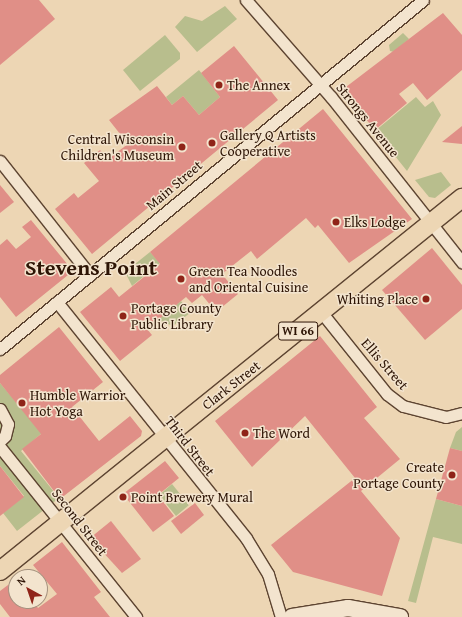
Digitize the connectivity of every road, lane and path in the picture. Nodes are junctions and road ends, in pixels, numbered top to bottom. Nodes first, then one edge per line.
1 (246, 0) edge
2 (423, 0) edge
3 (320, 86) junction
4 (0, 161) edge
5 (462, 198) edge
6 (430, 224) junction
7 (462, 262) edge
8 (90, 275) junction
9 (57, 302) junction
10 (322, 313) junction
11 (0, 349) edge
12 (0, 409) edge
13 (462, 412) edge
14 (164, 437) junction
15 (0, 441) edge
16 (0, 447) edge
17 (62, 521) junction
18 (0, 571) edge
19 (136, 617) edge
20 (282, 617) edge
21 (292, 617) edge
22 (400, 617) edge

1 - 3 street, Strongs Avenue
2 - 3 street, Main Street
3 - 6 street, Strongs Avenue
3 - 8 street, Main Street
4 - 8 street
5 - 6 main road, Clark Street / WI 66
6 - 7 street, Strongs Avenue
6 - 10 main road, Clark Street / WI 66
8 - 9 street, Main Street
9 - 11 street, Main Street
9 - 14 street, Third Street
10 - 13 street, Ellis Street
10 - 14 main road, Clark Street / WI 66
12 - 15 street
14 - 17 main road, Clark Street / WI 66
14 - 20 street, Third Street
16 - 17 street, Second Street
17 - 18 main road, Clark Street / WI 66
17 - 19 street, Second Street
21 - 22 street

